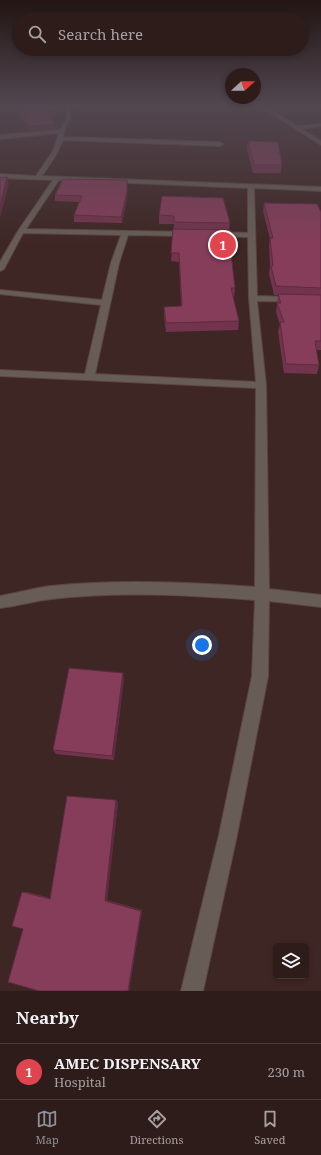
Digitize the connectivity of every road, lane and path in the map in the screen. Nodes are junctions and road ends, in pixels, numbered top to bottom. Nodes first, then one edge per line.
1 (56, 151) edge
2 (0, 176) edge
3 (38, 178) junction
4 (57, 178) junction
5 (251, 187) junction
6 (321, 189) edge
7 (21, 231) junction
8 (125, 232) junction
9 (196, 234) edge
10 (204, 234) edge
11 (252, 235) junction
12 (0, 269) edge
13 (0, 292) edge
14 (253, 298) junction
15 (321, 300) edge
16 (105, 303) junction
17 (0, 373) edge
18 (89, 378) junction
19 (261, 385) junction
20 (262, 593) junction
21 (321, 601) edge
22 (0, 602) edge
23 (192, 991) edge

1 - 3 street
2 - 3 street
3 - 4 street
4 - 5 street
4 - 7 street
5 - 6 street
5 - 11 street
7 - 8 street
7 - 12 street
8 - 9 street
8 - 16 street
10 - 11 street
11 - 14 street
13 - 16 street
14 - 15 street
14 - 19 street
16 - 18 street
17 - 18 street
18 - 19 street
19 - 20 street
20 - 21 street
20 - 22 street
20 - 23 street

